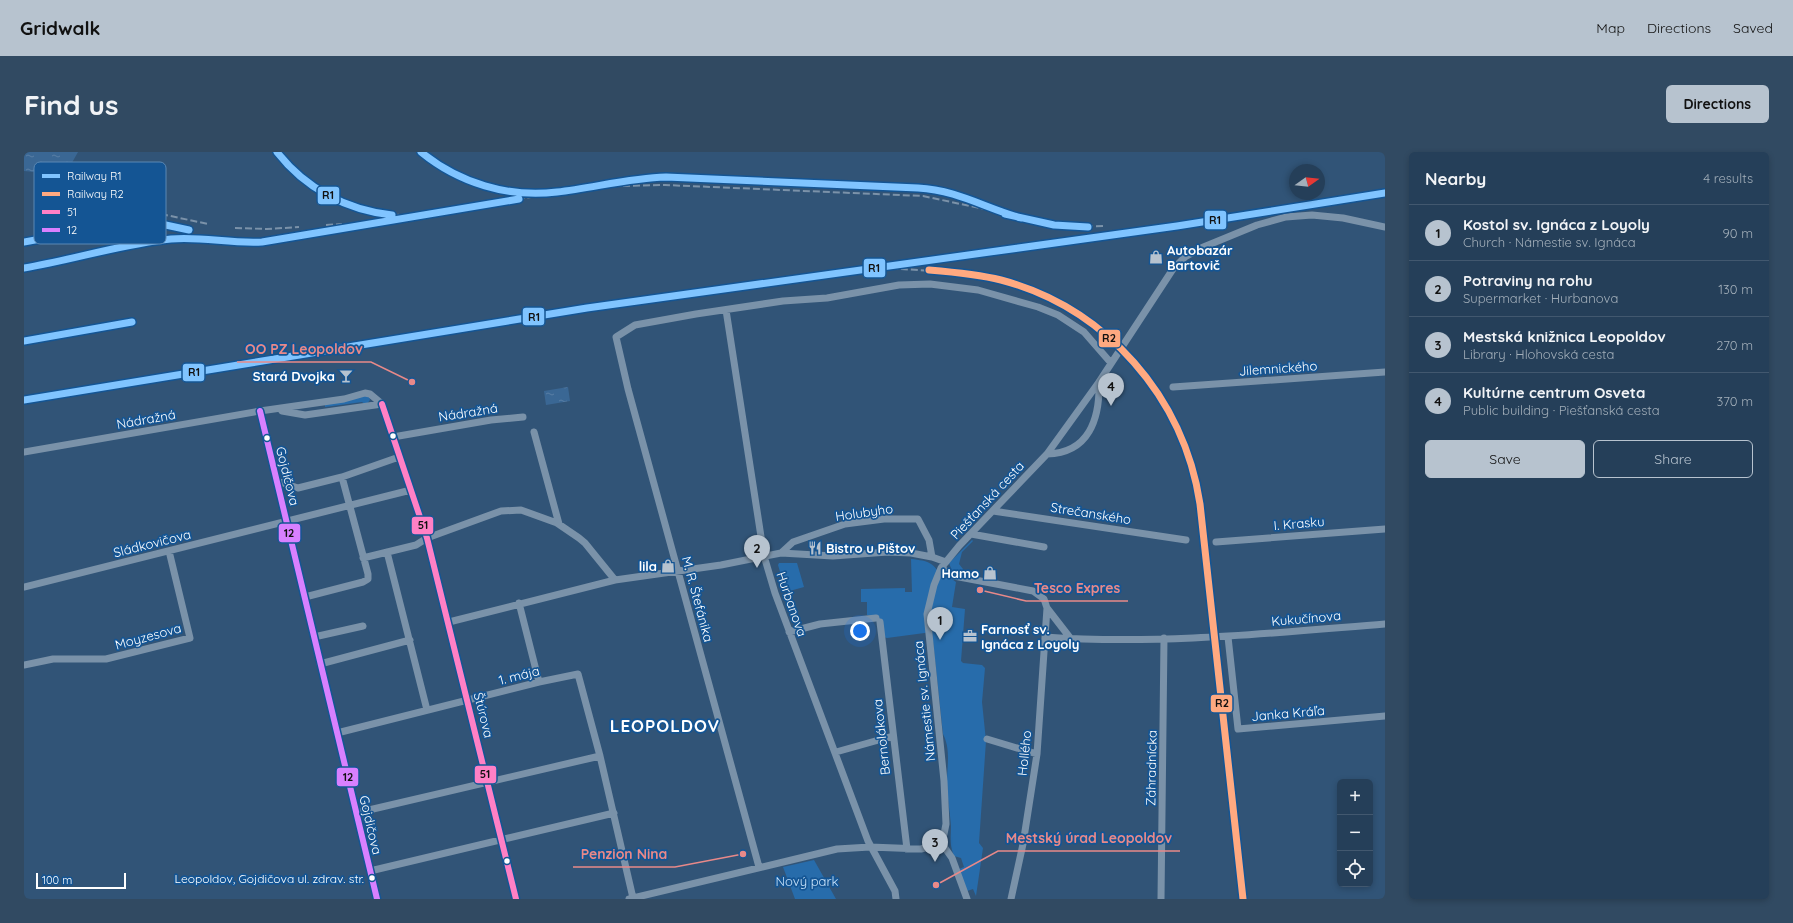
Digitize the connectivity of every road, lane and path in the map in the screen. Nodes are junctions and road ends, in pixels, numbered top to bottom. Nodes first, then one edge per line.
1 (1385, 227) edge
2 (726, 310) junction
3 (1111, 363) junction
4 (1385, 372) edge
5 (1099, 382) junction
6 (1173, 387) dead end
7 (382, 404) junction
8 (271, 410) junction
9 (260, 411) junction
10 (523, 417) dead end
11 (534, 432) dead end
12 (393, 437) junction
13 (24, 452) edge
14 (1047, 454) junction
15 (399, 457) junction
16 (342, 477) junction
17 (277, 481) junction
18 (411, 490) junction
19 (349, 504) junction
20 (993, 511) junction
21 (287, 522) junction
22 (559, 524) junction
23 (1385, 529) edge
24 (971, 534) junction
25 (427, 538) junction
26 (1186, 540) dead end
27 (1216, 542) dead end
28 (1044, 546) dead end
29 (169, 551) junction
30 (387, 552) junction
31 (781, 553) junction
32 (764, 556) junction
33 (932, 556) junction
34 (364, 558) junction
35 (944, 565) junction
36 (678, 571) junction
37 (615, 580) junction
38 (24, 587) edge
39 (305, 598) junction
40 (519, 603) junction
41 (1047, 608) junction
42 (449, 622) junction
43 (1385, 624) edge
44 (363, 626) dead end
45 (788, 632) junction
46 (1228, 636) junction
47 (314, 637) junction
48 (1045, 637) junction
49 (1164, 638) junction
50 (1071, 639) junction
51 (410, 640) junction
52 (320, 664) junction
53 (24, 665) edge
54 (539, 682) junction
55 (467, 700) junction
56 (427, 710) junction
57 (1385, 716) edge
58 (337, 733) junction
59 (893, 736) junction
60 (987, 739) dead end
61 (836, 752) junction
62 (1038, 754) junction
63 (600, 756) junction
64 (488, 781) junction
65 (356, 813) junction
66 (614, 813) junction
67 (502, 838) junction
68 (940, 841) junction
69 (870, 847) junction
70 (907, 849) junction
71 (759, 867) junction
72 (370, 871) junction
73 (631, 898) edge
74 (377, 899) edge
75 (516, 899) edge
76 (896, 899) edge
77 (967, 899) edge
78 (1011, 899) edge
79 (1161, 899) edge

1 - 3 street, Piešťanská cesta
2 - 3 street
2 - 32 street, Hurbanova
2 - 36 street, M. R. Štefánika
3 - 5 street, Piešťanská cesta
4 - 6 street, Jilemnického
5 - 14 street, Piešťanská cesta
5 - 14 street
7 - 8 street, Nádražná
7 - 8 street, Nádražná
7 - 12 street, Štúrova
8 - 9 street, Nádražná
9 - 13 street, Nádražná
9 - 17 street, Gojdičova
10 - 12 street, Nádražná
11 - 22 street
12 - 15 street, Štúrova
14 - 20 street, Piešťanská cesta
15 - 16 street
15 - 18 street, Štúrova
16 - 17 street
16 - 19 street
17 - 21 street, Gojdičova
18 - 19 street
18 - 25 street, Štúrova
19 - 21 street
19 - 34 street
20 - 24 street, Piešťanská cesta
20 - 26 street, Strečanského
21 - 29 street, Sládkovičova
21 - 39 street, Gojdičova
22 - 25 street
22 - 37 street
23 - 27 street, I. Krasku
24 - 28 street
24 - 35 street, Piešťanská cesta
25 - 30 street
25 - 42 street, Štúrova
29 - 38 street, Sládkovičova
29 - 53 street, Moyzesova
30 - 34 street
30 - 51 street
31 - 32 street, Holubyho
31 - 33 street, Holubyho
31 - 33 street, Holubyho
32 - 36 street, Holubyho
32 - 45 street, Hurbanova
33 - 35 street, Holubyho
34 - 39 street
35 - 41 street, Holubyho
35 - 68 street, Námestie sv. Ignáca
36 - 37 street, Holubyho
36 - 71 street, M. R. Štefánika
37 - 40 street, Holubyho
39 - 47 street, Gojdičova
40 - 42 street, Holubyho
40 - 54 street
41 - 48 street, Hollého
41 - 50 street
42 - 55 street, Štúrova
43 - 46 street, Kukučínova
44 - 47 street
45 - 59 street, Bernolákova
45 - 61 street, Hurbanova
46 - 49 street, Kukučínova
46 - 57 street, Janka Kráľa
47 - 52 street, Gojdičova
48 - 50 street
48 - 62 street, Hollého
49 - 50 street
49 - 79 street, Záhradnícka
51 - 52 street
51 - 56 street
52 - 58 street, Gojdičova
54 - 55 street, 1. mája
54 - 63 street, 1. mája
55 - 56 street, 1. mája
55 - 64 street, Štúrova
56 - 58 street, 1. mája
58 - 65 street, Gojdičova
59 - 61 street
59 - 70 street, Bernolákova
60 - 62 street
61 - 69 street, Hurbanova
62 - 78 street, Hollého
63 - 64 street
63 - 66 street, 1. mája
64 - 65 street
64 - 67 street, Štúrova
65 - 72 street, Gojdičova
66 - 67 street
66 - 73 street, 1. mája
67 - 72 street
67 - 75 street, Štúrova
68 - 70 street
68 - 77 street
69 - 70 street
69 - 71 street
69 - 76 street, Hurbanova
71 - 73 street
72 - 74 street, Gojdičova

